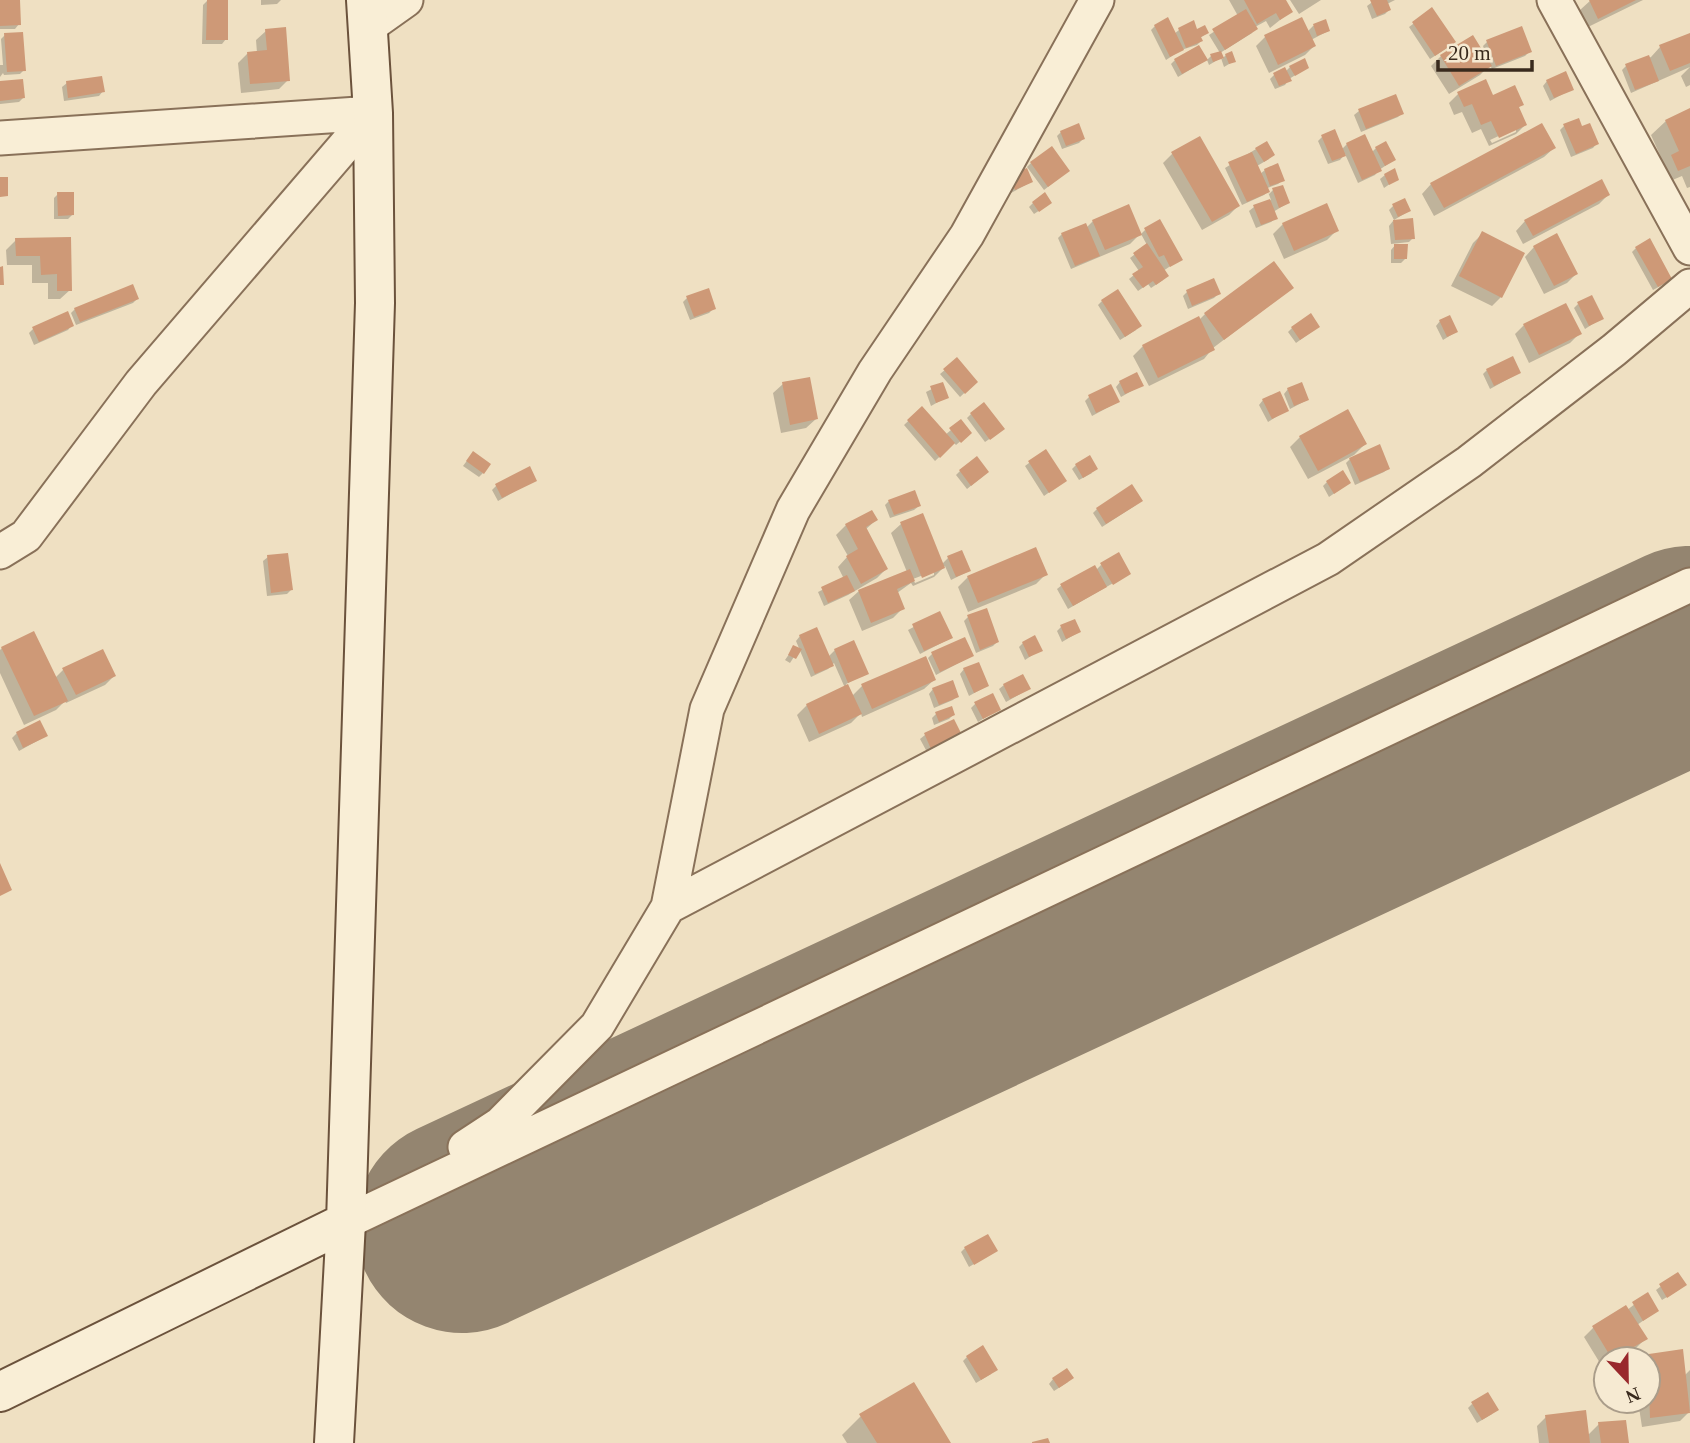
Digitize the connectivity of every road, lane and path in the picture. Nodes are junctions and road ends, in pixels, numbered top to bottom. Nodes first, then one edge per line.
1 (406, 0) edge
2 (1097, 0) edge
3 (1554, 0) edge
4 (367, 13) edge
5 (373, 113) junction
6 (0, 138) edge
7 (1690, 247) edge
8 (1690, 286) edge
9 (0, 552) edge
10 (1690, 585) edge
11 (668, 907) junction
12 (345, 1222) junction
13 (0, 1392) edge
14 (334, 1443) edge

1 - 4 street
2 - 11 street
3 - 7 street
4 - 5 street
5 - 6 street
5 - 9 street
5 - 12 street
8 - 11 street
10 - 12 street
11 - 12 street
12 - 13 street
12 - 14 street

